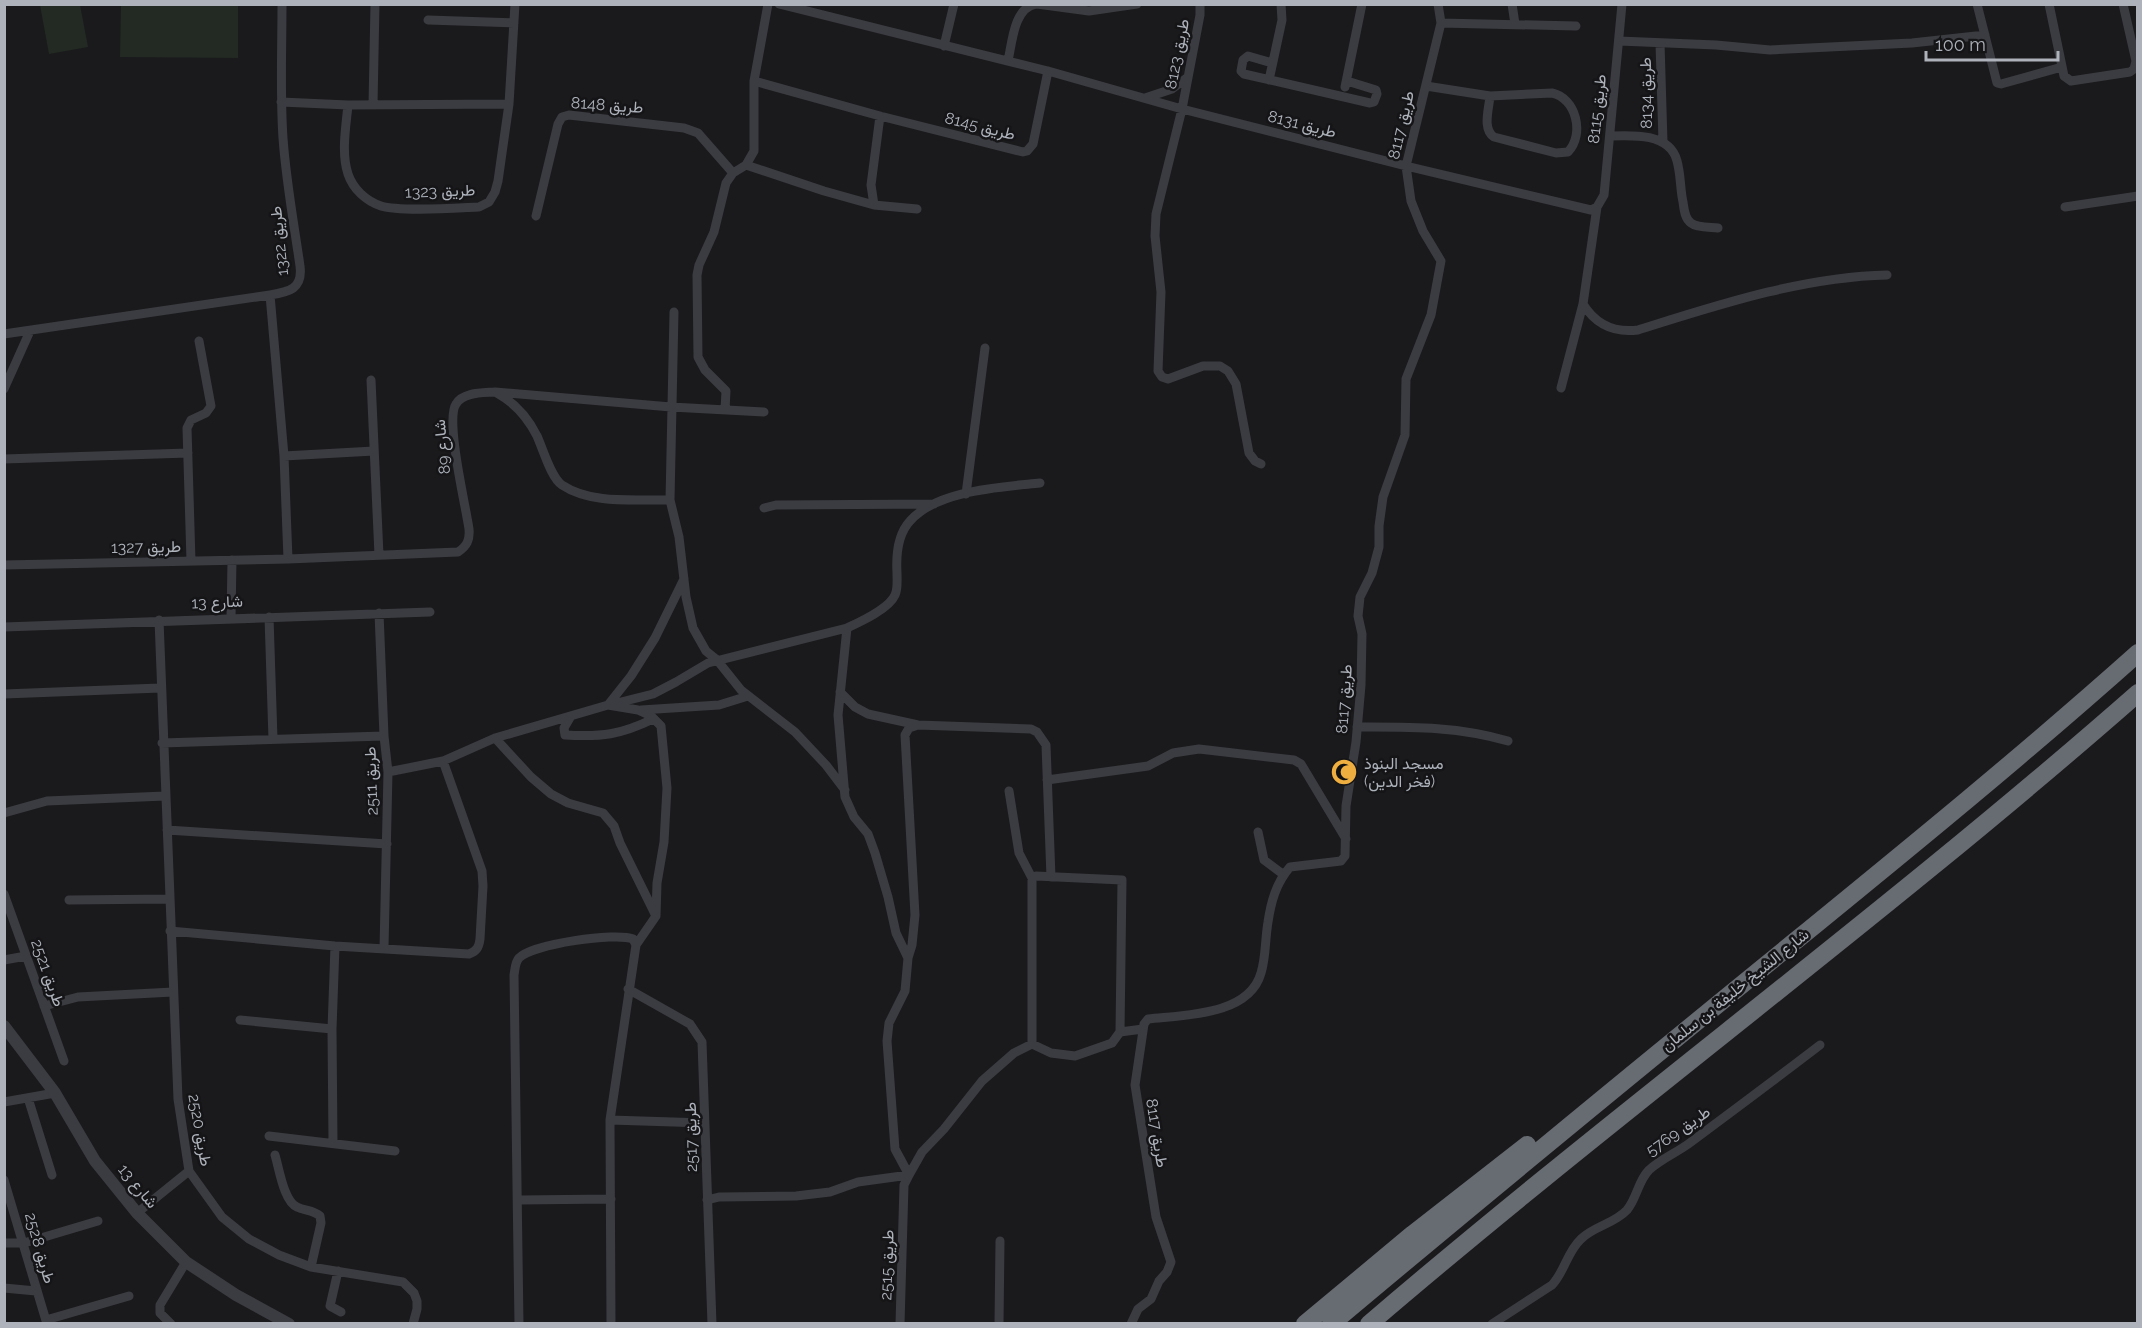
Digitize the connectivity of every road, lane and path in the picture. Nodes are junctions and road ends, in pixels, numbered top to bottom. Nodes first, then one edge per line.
1 (282, 4) edge
2 (375, 4) edge
3 (515, 4) edge
4 (768, 4) edge
5 (779, 4) edge
6 (954, 4) edge
7 (1036, 4) edge
8 (1137, 4) edge
9 (1200, 4) edge
10 (1281, 4) edge
11 (1362, 4) edge
12 (1438, 4) edge
13 (1512, 4) edge
14 (1622, 4) edge
15 (1977, 4) edge
16 (2049, 4) edge
17 (2123, 4) edge
18 (428, 20) dead end
19 (514, 23) junction
20 (1441, 23) junction
21 (1515, 24) junction
22 (1576, 26) dead end
23 (1985, 35) junction
24 (1619, 41) junction
25 (1660, 43) junction
26 (944, 45) junction
27 (1008, 61) junction
28 (1272, 63) junction
29 (2137, 67) edge
30 (2062, 68) junction
31 (1048, 71) junction
32 (1188, 76) junction
33 (1269, 80) junction
34 (754, 81) junction
35 (1347, 81) junction
36 (1426, 86) junction
37 (1344, 95) junction
38 (1490, 96) junction
39 (1143, 98) junction
40 (281, 102) junction
41 (508, 104) junction
42 (348, 105) junction
43 (374, 105) junction
44 (1182, 109) junction
45 (880, 116) junction
46 (1610, 136) junction
47 (1663, 142) junction
48 (746, 165) junction
49 (1406, 166) junction
50 (733, 173) junction
51 (2138, 196) edge
52 (874, 205) junction
53 (2065, 207) dead end
54 (917, 209) dead end
55 (1594, 209) junction
56 (536, 216) dead end
57 (1718, 228) dead end
58 (1887, 275) dead end
59 (270, 295) junction
60 (1583, 304) junction
61 (674, 312) dead end
62 (30, 331) junction
63 (4, 334) edge
64 (199, 341) dead end
65 (985, 348) dead end
66 (371, 380) dead end
67 (1561, 387) dead end
68 (4, 389) edge
69 (495, 392) junction
70 (671, 407) junction
71 (725, 410) junction
72 (764, 412) dead end
73 (374, 451) junction
74 (188, 453) junction
75 (284, 456) junction
76 (4, 459) edge
77 (1261, 464) dead end
78 (1040, 483) dead end
79 (966, 494) junction
80 (670, 500) junction
81 (937, 504) junction
82 (764, 508) dead end
83 (470, 529) joint
84 (379, 555) junction
85 (288, 559) junction
86 (232, 560) junction
87 (191, 561) junction
88 (4, 566) edge
89 (684, 579) junction
90 (430, 612) dead end
91 (379, 614) junction
92 (269, 616) junction
93 (231, 618) junction
94 (159, 620) junction
95 (4, 627) edge
96 (847, 628) junction
97 (2138, 653) edge
98 (717, 660) junction
99 (160, 688) junction
100 (840, 692) junction
101 (2138, 693) edge
102 (4, 694) edge
103 (748, 696) junction
104 (608, 705) junction
105 (638, 710) junction
106 (571, 716) junction
107 (653, 719) junction
108 (918, 725) junction
109 (1357, 727) junction
110 (384, 736) junction
111 (495, 738) junction
112 (273, 739) junction
113 (1508, 741) dead end
114 (162, 743) junction
115 (443, 761) junction
116 (388, 772) junction
117 (1047, 780) junction
118 (845, 790) junction
119 (1009, 791) dead end
120 (165, 796) junction
121 (4, 813) edge
122 (167, 830) junction
123 (1258, 832) dead end
124 (1346, 839) junction
125 (387, 844) junction
126 (1284, 875) junction
127 (1051, 877) junction
128 (1032, 878) junction
129 (4, 894) edge
130 (169, 899) junction
131 (69, 900) dead end
132 (656, 916) junction
133 (170, 931) junction
134 (636, 945) junction
135 (335, 946) junction
136 (384, 948) junction
137 (26, 956) junction
138 (908, 958) junction
139 (4, 960) edge
140 (628, 989) junction
141 (173, 992) junction
142 (44, 1006) junction
143 (240, 1020) dead end
144 (4, 1026) edge
145 (332, 1029) junction
146 (1143, 1029) junction
147 (1120, 1032) junction
148 (1682, 1034) junction
149 (1032, 1044) junction
150 (1820, 1045) dead end
151 (64, 1061) dead end
152 (55, 1093) junction
153 (28, 1098) junction
154 (4, 1102) edge
155 (610, 1120) junction
156 (705, 1123) junction
157 (269, 1136) dead end
158 (333, 1143) junction
159 (395, 1151) dead end
160 (275, 1155) dead end
161 (189, 1171) junction
162 (52, 1175) dead end
163 (909, 1175) junction
164 (4, 1180) edge
165 (611, 1199) junction
166 (519, 1200) junction
167 (707, 1200) junction
168 (137, 1213) junction
169 (98, 1221) dead end
170 (1000, 1241) dead end
171 (4, 1243) edge
172 (24, 1243) junction
173 (186, 1262) junction
174 (311, 1267) junction
175 (338, 1271) junction
176 (4, 1288) edge
177 (36, 1291) junction
178 (129, 1296) dead end
179 (341, 1312) dead end
180 (46, 1322) edge
181 (1306, 1322) edge
182 (171, 1323) edge
183 (289, 1323) edge
184 (413, 1323) edge
185 (519, 1323) edge
186 (611, 1323) edge
187 (712, 1323) edge
188 (900, 1323) edge
189 (999, 1323) edge
190 (1131, 1323) edge
191 (1331, 1323) edge
192 (1370, 1323) edge
193 (1492, 1323) edge

1 - 40 street, طريق 1322
2 - 43 street
3 - 19 street, طريق 1323
4 - 34 street
5 - 26 street, طريق 8131
6 - 26 street
7 - 8 street
7 - 27 street
9 - 32 street, طريق 8123
10 - 28 street
11 - 35 street
12 - 20 street, طريق 8117
13 - 21 street
14 - 24 street, طريق 8115
15 - 23 street
16 - 30 street
17 - 29 street
18 - 19 street
19 - 41 street, طريق 1323
20 - 21 street
20 - 36 street, طريق 8117
21 - 22 street
23 - 25 street
23 - 30 street
24 - 25 street
24 - 46 street, طريق 8115
25 - 47 street, طريق 8134
26 - 27 street, طريق 8131
27 - 31 street, طريق 8131
28 - 33 street
28 - 33 street
29 - 30 street
31 - 39 street, طريق 8131
31 - 45 street, طريق 8145
32 - 39 street
32 - 44 street, طريق 8123
33 - 37 street
34 - 45 street, طريق 8145
34 - 48 street
35 - 37 street
35 - 37 street
36 - 38 street, طريق 8117
36 - 49 street, طريق 8117
38 - 38 street, طريق 8117
39 - 44 street, طريق 8131
40 - 42 street
40 - 59 street, طريق 1322
41 - 42 street, طريق 1323
41 - 43 street
42 - 43 street
44 - 49 street, طريق 8131
44 - 77 street, طريق 8123
45 - 52 street
46 - 47 street
46 - 55 street, طريق 8115
47 - 57 street
48 - 50 street
48 - 52 street
49 - 55 street, طريق 8131
49 - 109 street, طريق 8117
50 - 56 street, طريق 8148
50 - 71 street
51 - 53 street
52 - 54 street
55 - 60 street, طريق 8115
58 - 60 street
59 - 62 street, طريق 1322
59 - 75 street
60 - 67 street, طريق 8115
61 - 70 street
62 - 63 street, طريق 1322
62 - 68 street
64 - 74 street
65 - 79 street
66 - 73 street
69 - 70 street, شارع 89
69 - 80 street
69 - 83 street, شارع 89
70 - 71 street, شارع 89
70 - 80 street
71 - 72 street, شارع 89
73 - 75 street
73 - 84 street
74 - 76 street
74 - 87 street
75 - 85 street
78 - 79 street
79 - 81 street
80 - 89 street
81 - 82 street
81 - 96 street
83 - 84 street, طريق 1327
84 - 85 street, طريق 1327
85 - 86 street, طريق 1327
86 - 87 street, طريق 1327
86 - 93 street
87 - 88 street, طريق 1327
89 - 98 street
89 - 104 street
90 - 91 street, شارع 13
91 - 92 street, شارع 13
91 - 110 street, طريق 2511
92 - 93 street, شارع 13
92 - 112 street
93 - 94 street, شارع 13
94 - 95 street, شارع 13
94 - 99 street, طريق 2520
96 - 98 street
96 - 100 street
97 - 148 highway, شارع الشيخ خليفة بن سلمان
98 - 103 street
98 - 104 street
99 - 102 street
99 - 114 street, طريق 2520
100 - 108 street
100 - 118 street
101 - 192 highway, شارع الشيخ خليفة بن سلمان
103 - 105 street
103 - 118 street
104 - 105 street
104 - 106 street
105 - 107 street
106 - 107 street
106 - 111 street
107 - 132 street
108 - 117 street
108 - 138 street
109 - 113 street
109 - 124 street, طريق 8117
110 - 112 street
110 - 116 street, طريق 2511
111 - 115 street
111 - 132 street
112 - 114 street
114 - 120 street, طريق 2520
115 - 116 street
115 - 136 street
116 - 125 street, طريق 2511
117 - 124 street
117 - 127 street
118 - 138 street
119 - 128 street
120 - 121 street
120 - 122 street, طريق 2520
122 - 125 street
122 - 130 street, طريق 2520
123 - 126 street
124 - 126 street, طريق 8117
125 - 136 street, طريق 2511
126 - 146 street
127 - 128 street
127 - 147 street
128 - 149 street
129 - 137 street, طريق 2521
130 - 131 street
130 - 133 street, طريق 2520
132 - 134 street
133 - 135 street
133 - 141 street, طريق 2520
134 - 140 street
134 - 166 street
135 - 136 street
135 - 145 street
137 - 139 street
137 - 142 street, طريق 2521
138 - 163 street
140 - 155 street
140 - 156 street, طريق 2517
141 - 142 street
141 - 161 street, طريق 2520
142 - 151 street, طريق 2521
143 - 145 street
144 - 152 street, شارع 13
145 - 158 street
146 - 147 street
146 - 190 street, طريق 8117
147 - 149 street
148 - 181 highway
148 - 191 highway, شارع الشيخ خليفة بن سلمان
149 - 163 street
150 - 193 street, طريق 5769
152 - 153 street
152 - 168 street, شارع 13
153 - 154 street
153 - 162 street
155 - 156 street
155 - 165 street
156 - 167 street, طريق 2517
157 - 158 street
158 - 159 street
160 - 174 street
161 - 168 street
161 - 174 street, طريق 2520
163 - 167 street
163 - 188 street, طريق 2515
164 - 172 street, طريق 2528
165 - 166 street
165 - 186 street
166 - 185 street
167 - 187 street, طريق 2517
168 - 173 street, شارع 13
169 - 172 street
170 - 189 street
171 - 172 street
172 - 177 street, طريق 2528
173 - 182 street
173 - 183 street, شارع 13
174 - 175 street, طريق 2520
175 - 179 street
175 - 184 street, طريق 2520
176 - 177 street
177 - 180 street, طريق 2528
178 - 180 street

